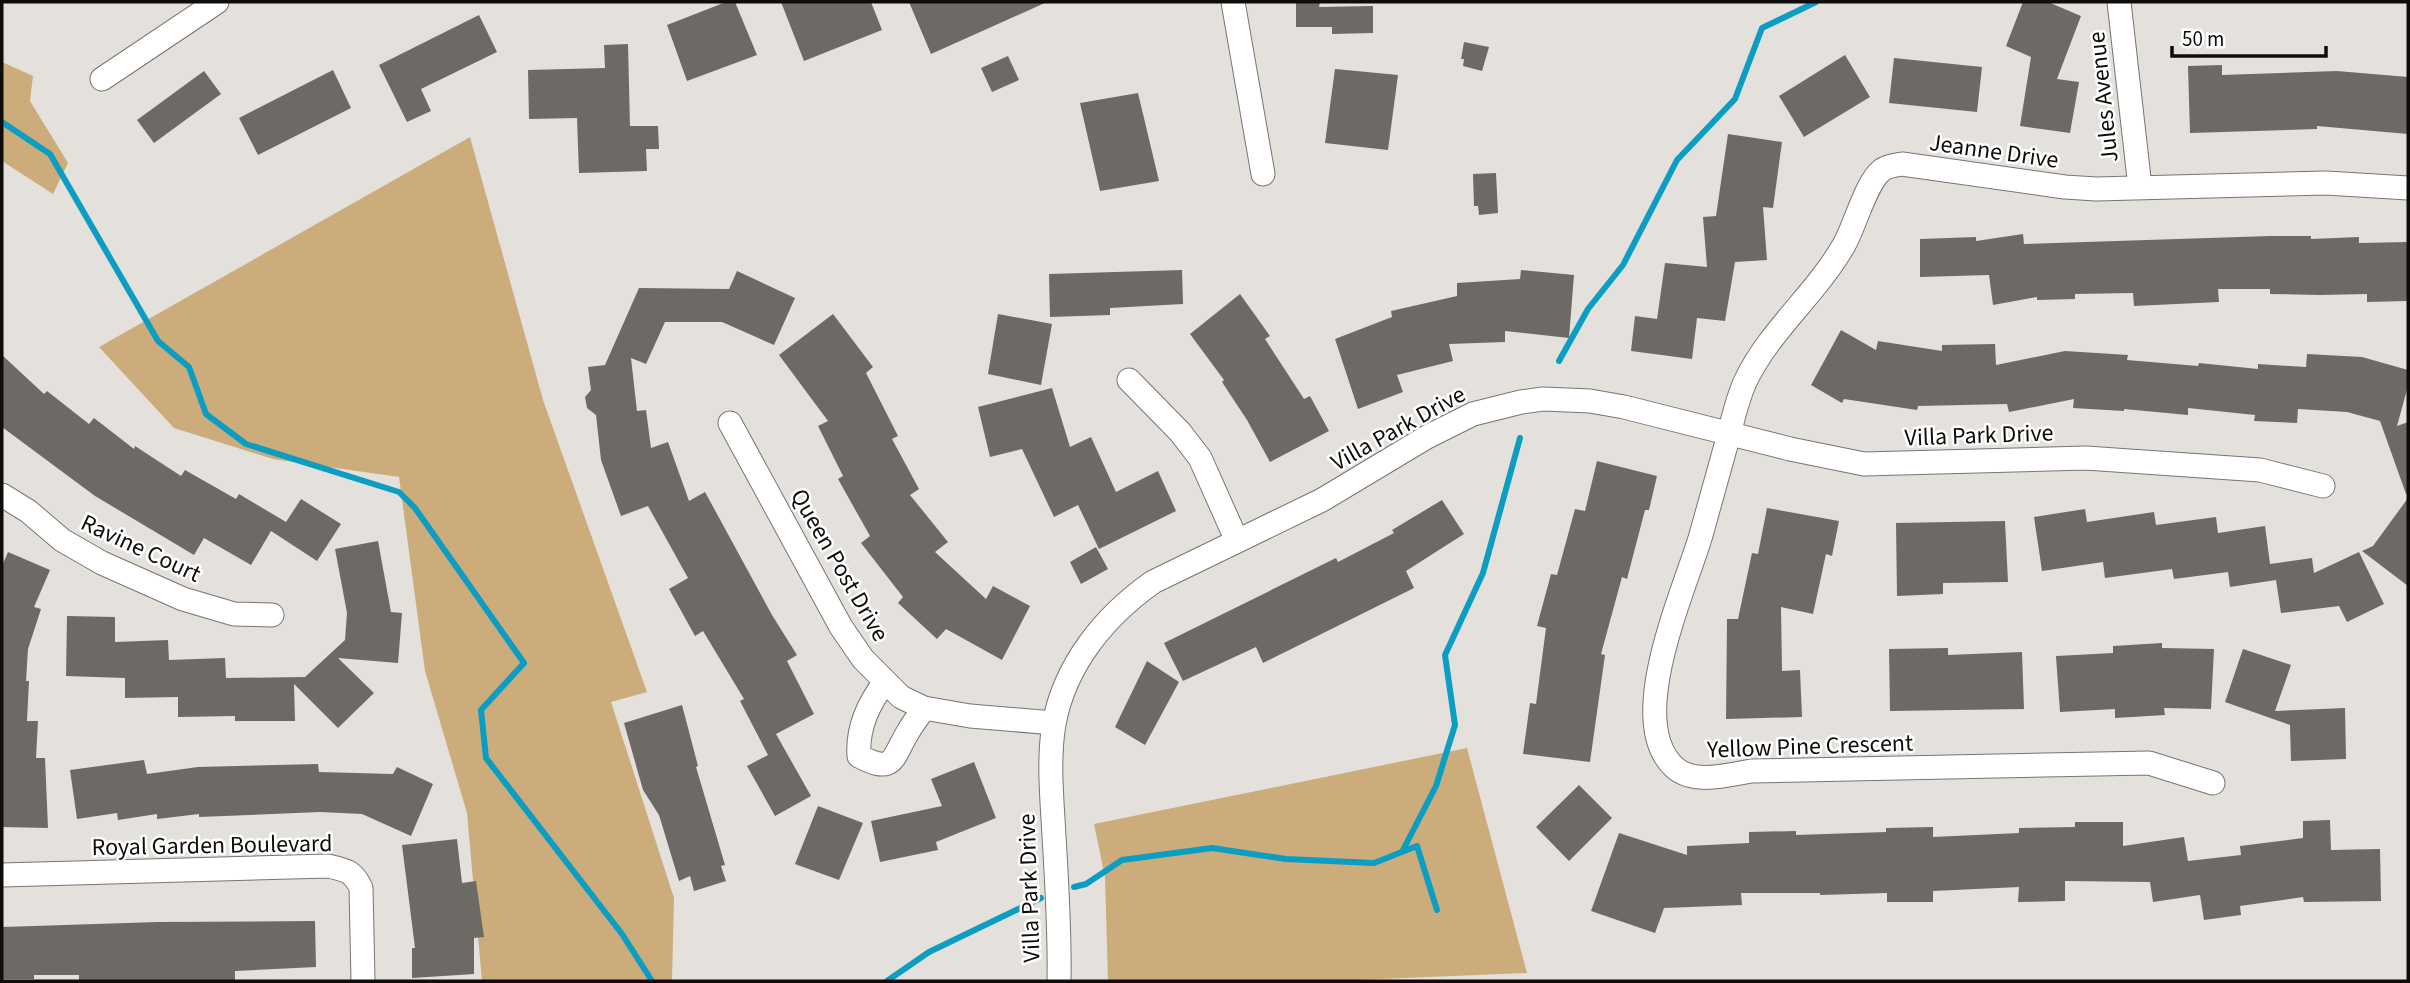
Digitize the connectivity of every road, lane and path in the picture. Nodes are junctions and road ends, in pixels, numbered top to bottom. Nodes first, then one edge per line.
1 (217, 2) edge
2 (1233, 2) edge
3 (2119, 2) edge
4 (102, 79) dead end
5 (1263, 174) dead end
6 (2140, 187) junction
7 (2408, 188) edge
8 (1129, 380) dead end
9 (730, 423) dead end
10 (1729, 433) junction
11 (2323, 486) dead end
12 (2, 495) edge
13 (1237, 541) junction
14 (272, 615) dead end
15 (885, 682) junction
16 (924, 708) junction
17 (1054, 723) junction
18 (2213, 783) dead end
19 (2, 875) edge
20 (363, 981) edge
21 (1059, 981) edge

1 - 4 street
2 - 5 street
3 - 6 street, Jules Avenue
6 - 7 street, Jeanne Drive
6 - 10 street, Jeanne Drive
8 - 13 street
9 - 15 street, Queen Post Drive
10 - 11 street, Villa Park Drive
10 - 13 street, Villa Park Drive
10 - 18 street, Yellow Pine Crescent
12 - 14 street, Ravine Court
13 - 17 street, Villa Park Drive
15 - 16 street, Queen Post Drive
15 - 16 street
16 - 17 street, Queen Post Drive
17 - 21 street, Villa Park Drive
19 - 20 street, Royal Garden Boulevard

